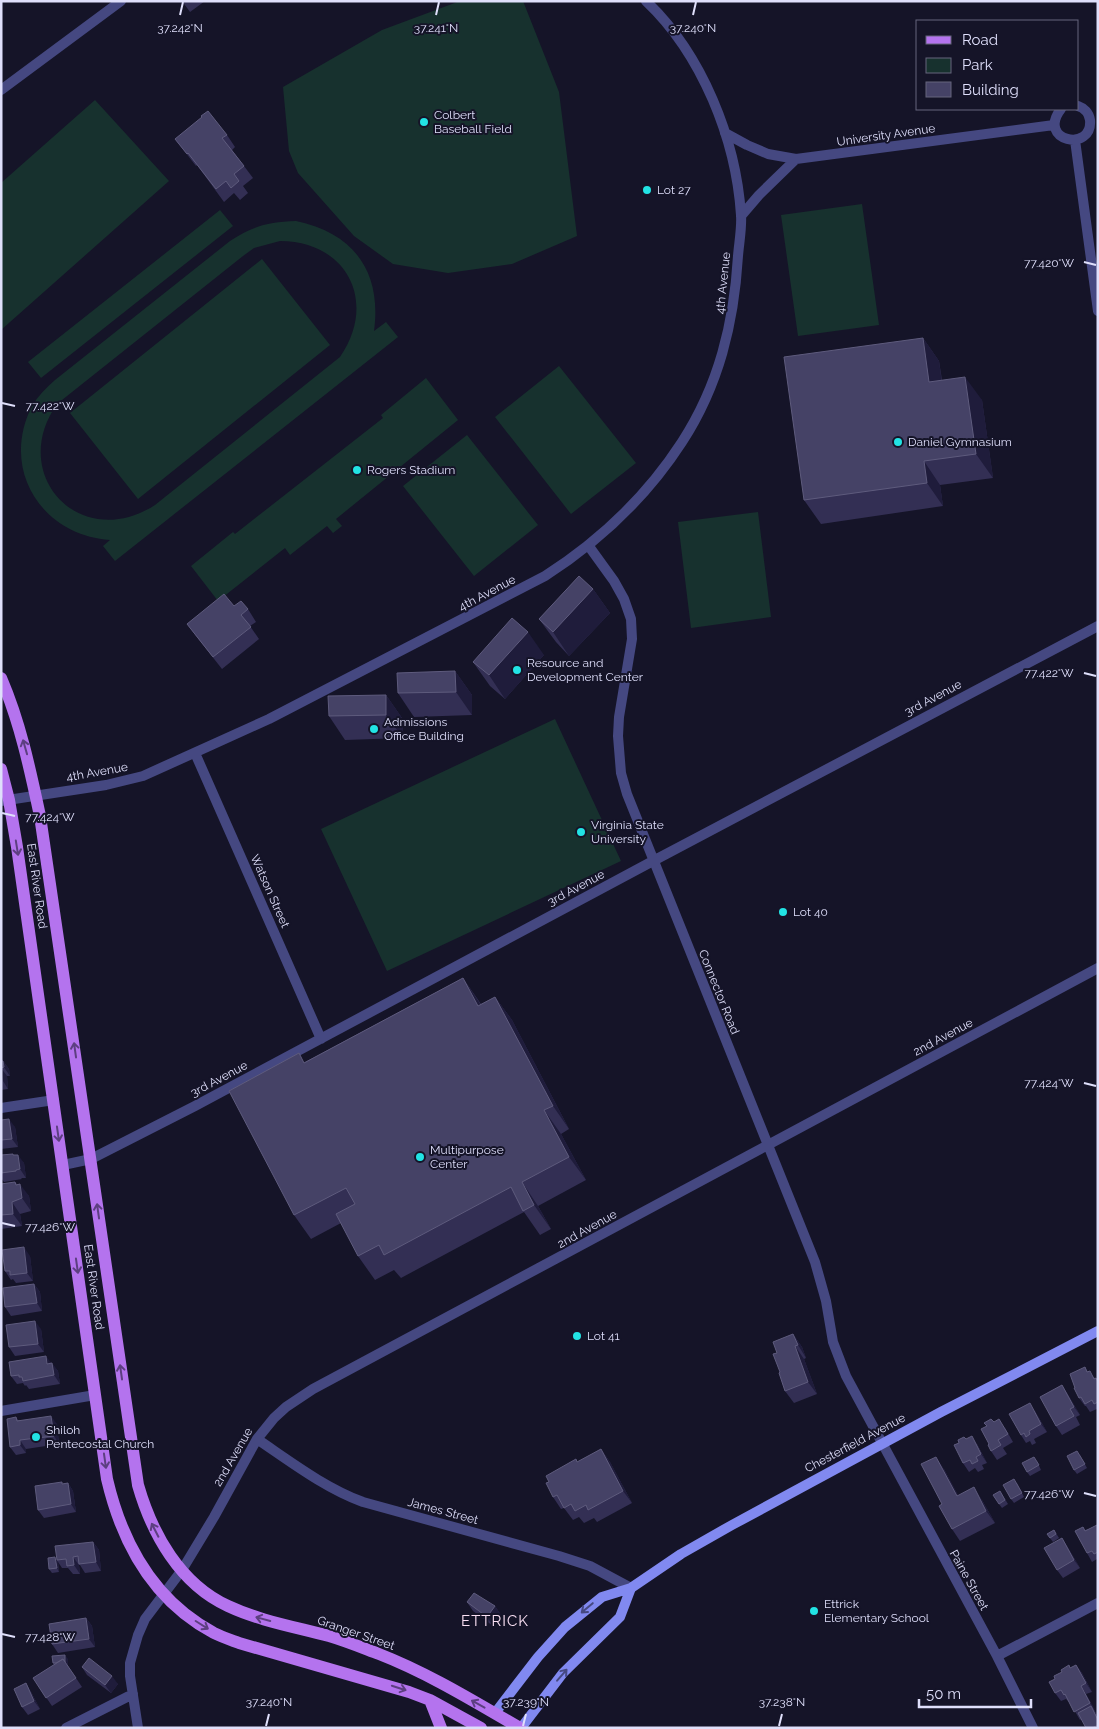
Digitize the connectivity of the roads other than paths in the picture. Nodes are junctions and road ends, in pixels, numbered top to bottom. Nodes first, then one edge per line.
1 (121, 1) edge
2 (646, 1) edge
3 (15, 81) junction
4 (1, 90) edge
5 (1, 96) edge
6 (1079, 106) edge
7 (1059, 110) edge
8 (1094, 120) edge
9 (1054, 125) junction
10 (725, 133) junction
11 (1075, 140) junction
12 (796, 159) junction
13 (741, 216) junction
14 (1098, 311) edge
15 (588, 545) junction
16 (1098, 626) edge
17 (1, 678) edge
18 (195, 753) junction
19 (1, 769) edge
20 (36, 795) junction
21 (5, 800) edge
22 (653, 861) junction
23 (1098, 968) edge
24 (321, 1039) junction
25 (54, 1100) junction
26 (1, 1108) edge
27 (768, 1145) junction
28 (91, 1159) junction
29 (63, 1165) junction
30 (1098, 1331) edge
31 (95, 1395) junction
32 (1, 1411) edge
33 (257, 1439) junction
34 (882, 1444) junction
35 (182, 1570) junction
36 (631, 1588) junction
37 (164, 1594) junction
38 (1098, 1603) edge
39 (997, 1656) junction
40 (133, 1694) junction
41 (430, 1700) junction
42 (496, 1714) junction
43 (66, 1728) edge
44 (138, 1728) edge
45 (441, 1728) edge
46 (481, 1728) edge
47 (487, 1728) edge
48 (521, 1728) edge
49 (1033, 1728) edge

1 - 3 street
2 - 10 street, 4th Avenue
3 - 4 street
3 - 5 street
6 - 8 street
7 - 9 street
8 - 11 street
9 - 11 street
9 - 12 street, University Avenue
10 - 12 street, University Avenue
10 - 13 street, 4th Avenue
11 - 14 street
12 - 13 street
13 - 15 street, 4th Avenue
15 - 18 street, 4th Avenue
15 - 22 street, Connector Road
16 - 22 street, 3rd Avenue
20 -> 17 main road, East River Road
18 - 20 street, 4th Avenue
18 - 24 street, Watson Street
19 - 21 main road, East River Road
20 - 21 street, 4th Avenue
28 -> 20 main road, East River Road
21 -> 25 main road, East River Road
22 - 24 street, 3rd Avenue
22 - 27 street, Connector Road
23 - 27 street, 2nd Avenue
24 - 28 street, 3rd Avenue
25 - 26 street
25 -> 29 main road, East River Road
27 - 33 street, 2nd Avenue
27 - 34 street, Connector Road
28 - 29 street, 3rd Avenue
35 -> 28 main road, East River Road
29 -> 31 main road, East River Road
30 - 34 main road, Chesterfield Avenue
31 - 32 street
31 -> 37 main road, East River Road
33 - 35 street, 2nd Avenue
33 - 36 street, James Street
34 - 36 main road, Chesterfield Avenue
34 - 39 street, Paine Street
35 - 37 street, 2nd Avenue
42 -> 35 main road, Granger Street
36 -> 42 main road, Chesterfield Avenue
48 -> 36 main road
37 - 40 street
37 -> 41 main road
38 - 39 street
39 - 49 street, Paine Street
40 - 43 street
40 - 44 street
41 - 45 main road
41 - 46 main road
42 - 47 main road, Chesterfield Avenue
42 - 48 main road, Granger Street

